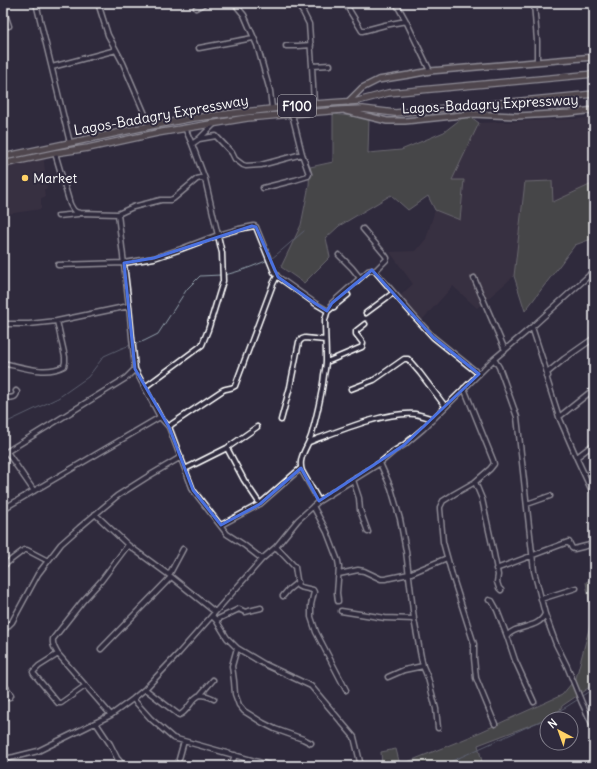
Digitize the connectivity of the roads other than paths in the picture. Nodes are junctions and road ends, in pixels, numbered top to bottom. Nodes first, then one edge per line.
1 (36, 3) edge
2 (98, 3) edge
3 (205, 3) edge
4 (234, 3) edge
5 (296, 3) edge
6 (345, 3) edge
7 (396, 3) edge
8 (534, 3) edge
9 (3, 8) edge
10 (196, 8) dead end
11 (406, 21) junction
12 (9, 26) dead end
13 (253, 38) junction
14 (310, 45) junction
15 (286, 46) dead end
16 (199, 48) dead end
17 (116, 50) junction
18 (594, 57) edge
19 (537, 62) junction
20 (330, 65) dead end
21 (312, 66) junction
22 (52, 67) junction
23 (430, 71) junction
24 (594, 74) edge
25 (594, 94) edge
26 (348, 102) junction
27 (314, 104) junction
28 (272, 108) junction
29 (341, 110) junction
30 (594, 110) edge
31 (292, 114) junction
32 (216, 123) junction
33 (150, 126) junction
34 (186, 128) junction
35 (199, 139) junction
36 (84, 140) junction
37 (70, 143) junction
38 (192, 144) junction
39 (88, 148) junction
40 (55, 153) junction
41 (302, 154) junction
42 (3, 157) edge
43 (3, 164) edge
44 (205, 179) junction
45 (263, 188) dead end
46 (80, 214) junction
47 (118, 214) junction
48 (58, 216) dead end
49 (363, 229) dead end
50 (218, 235) junction
51 (339, 255) dead end
52 (124, 263) junction
53 (58, 265) dead end
54 (375, 271) junction
55 (592, 273) edge
56 (278, 277) junction
57 (360, 278) junction
58 (474, 278) dead end
59 (594, 283) edge
60 (393, 294) junction
61 (348, 295) dead end
62 (129, 306) junction
63 (334, 307) junction
64 (328, 311) junction
65 (366, 313) dead end
66 (57, 321) junction
67 (3, 324) edge
68 (365, 324) dead end
69 (532, 327) junction
70 (594, 338) edge
71 (325, 340) junction
72 (505, 350) junction
73 (494, 359) junction
74 (326, 361) junction
75 (3, 363) edge
76 (135, 369) junction
77 (547, 373) junction
78 (479, 374) junction
79 (145, 387) junction
80 (464, 388) junction
81 (352, 389) dead end
82 (594, 389) edge
83 (16, 391) dead end
84 (3, 398) edge
85 (445, 406) junction
86 (160, 417) junction
87 (559, 417) junction
88 (433, 419) junction
89 (281, 420) dead end
90 (169, 427) junction
91 (257, 427) dead end
92 (309, 442) junction
93 (594, 444) edge
94 (227, 448) junction
95 (5, 453) edge
96 (181, 457) junction
97 (577, 457) junction
98 (380, 463) junction
99 (301, 468) junction
100 (185, 469) junction
101 (353, 480) junction
102 (475, 482) junction
103 (34, 491) junction
104 (594, 492) edge
105 (550, 496) dead end
106 (319, 501) junction
107 (260, 504) junction
108 (527, 504) junction
109 (313, 506) junction
110 (3, 509) edge
111 (95, 514) junction
112 (221, 525) junction
113 (368, 532) dead end
114 (594, 542) edge
115 (128, 545) junction
116 (276, 547) junction
117 (183, 549) dead end
118 (533, 555) junction
119 (447, 558) junction
120 (262, 559) junction
121 (48, 561) junction
122 (3, 566) edge
123 (496, 569) junction
124 (339, 574) junction
125 (409, 574) junction
126 (170, 576) junction
127 (298, 582) junction
128 (576, 588) dead end
129 (501, 590) dead end
130 (283, 596) dead end
131 (541, 599) junction
132 (338, 600) dead end
133 (489, 600) dead end
134 (261, 608) dead end
135 (340, 612) dead end
136 (214, 614) junction
137 (545, 614) junction
138 (414, 619) junction
139 (216, 620) junction
140 (3, 631) edge
141 (507, 636) junction
142 (101, 648) dead end
143 (237, 648) junction
144 (58, 654) junction
145 (423, 666) junction
146 (388, 677) dead end
147 (213, 680) dead end
148 (3, 683) edge
149 (85, 686) junction
150 (145, 689) junction
151 (346, 690) dead end
152 (200, 696) junction
153 (3, 699) edge
154 (134, 699) junction
155 (214, 699) dead end
156 (534, 702) dead end
157 (111, 715) junction
158 (96, 722) junction
159 (495, 724) dead end
160 (593, 725) edge
161 (438, 728) dead end
162 (184, 741) junction
163 (311, 743) dead end
164 (235, 755) junction
165 (3, 759) edge
166 (179, 759) dead end
167 (594, 763) edge
168 (124, 766) edge
169 (231, 766) edge
170 (273, 766) edge
171 (361, 766) edge
172 (582, 766) edge

1 - 22 street
2 - 17 street
3 - 10 street
4 - 13 street
5 - 14 street
6 - 11 street
7 - 11 street
8 - 19 street
9 - 12 street
11 - 23 street
13 - 16 street
13 - 28 street
14 - 15 street
14 - 21 street
17 - 22 street
17 - 33 street
18 - 19 main road
19 - 23 main road
20 - 21 street
21 - 27 street
22 - 37 street
23 - 26 main road
24 - 26 highway, Lagos-Badagry Expressway / F100
25 - 29 highway, Lagos-Badagry Expressway / F100
26 - 27 highway, Lagos-Badagry Expressway / F100
27 - 28 highway, Lagos-Badagry Expressway / F100
28 - 33 highway, Lagos-Badagry Expressway / F100
29 - 30 main road, Lagos-Badagry Expressway
29 - 31 highway, Lagos-Badagry Expressway / F100
31 - 32 highway, Lagos-Badagry Expressway / F100
31 - 41 street
32 - 34 highway, Lagos-Badagry Expressway / F100
32 - 35 street
33 - 36 highway, Lagos-Badagry Expressway / F100
34 - 38 street
34 - 39 highway, Lagos-Badagry Expressway / F100
35 - 38 street
35 - 41 street
36 - 37 highway, Lagos-Badagry Expressway / F100
36 - 39 highway
37 - 42 highway, Lagos-Badagry Expressway / F100
38 - 44 street
39 - 40 highway, Lagos-Badagry Expressway / F100
40 - 43 highway, Lagos-Badagry Expressway / F100
40 - 46 street
41 - 45 street
44 - 47 street
44 - 50 street
46 - 47 street
46 - 48 street
47 - 52 street
49 - 54 street
50 - 52 street
50 - 56 street
50 - 79 street
51 - 57 street
52 - 53 street
52 - 62 street
54 - 57 street
54 - 60 street
55 - 59 street
55 - 69 street
56 - 64 street
56 - 90 street
57 - 63 street
58 - 72 street
60 - 65 street
60 - 78 street
61 - 63 street
62 - 66 street
62 - 76 street
63 - 64 street
64 - 71 street
66 - 67 street
66 - 75 street
68 - 74 street
69 - 72 street
69 - 77 street
70 - 77 street
71 - 74 street
71 - 89 street
72 - 73 street
73 - 78 street
73 - 108 street
74 - 92 street
76 - 79 street
76 - 95 street
77 - 87 street
78 - 80 street
79 - 86 street
80 - 85 street
80 - 102 street
81 - 85 street
82 - 87 street
83 - 84 street
85 - 88 street
86 - 90 street
86 - 103 street
87 - 97 street
88 - 92 street
88 - 98 street
90 - 96 street
91 - 94 street
92 - 99 street
93 - 97 street
94 - 100 street
94 - 107 street
95 - 103 street
96 - 100 street
96 - 111 street
97 - 104 street
98 - 101 street
98 - 125 street
99 - 106 street
99 - 107 street
100 - 112 street
101 - 106 street
101 - 113 street
102 - 119 street
102 - 123 street
103 - 110 street
105 - 108 street
106 - 109 street
107 - 112 street
108 - 118 street
109 - 116 street
109 - 124 street
111 - 115 street
111 - 121 street
112 - 120 street
114 - 118 street
115 - 126 street
115 - 144 street
116 - 120 street
116 - 127 street
117 - 126 street
118 - 123 street
118 - 131 street
119 - 125 street
119 - 159 street
120 - 136 street
121 - 122 street
121 - 140 street
123 - 129 street
124 - 125 street
124 - 132 street
125 - 138 street
126 - 136 street
126 - 142 street
127 - 130 street
127 - 151 street
128 - 131 street
131 - 137 street
133 - 141 street
134 - 139 street
135 - 138 street
136 - 139 street
136 - 150 street
137 - 141 street
137 - 160 street
138 - 145 street
139 - 143 street
141 - 156 street
143 - 163 street
143 - 171 street
144 - 149 street
144 - 149 street
145 - 146 street
145 - 161 street
147 - 152 street
148 - 153 street
149 - 157 street
150 - 152 street
150 - 154 street
152 - 155 street
154 - 157 street
154 - 162 street
157 - 158 street
158 - 165 street
158 - 168 street
162 - 164 street
162 - 166 street
164 - 169 street
164 - 170 street
167 - 172 street

